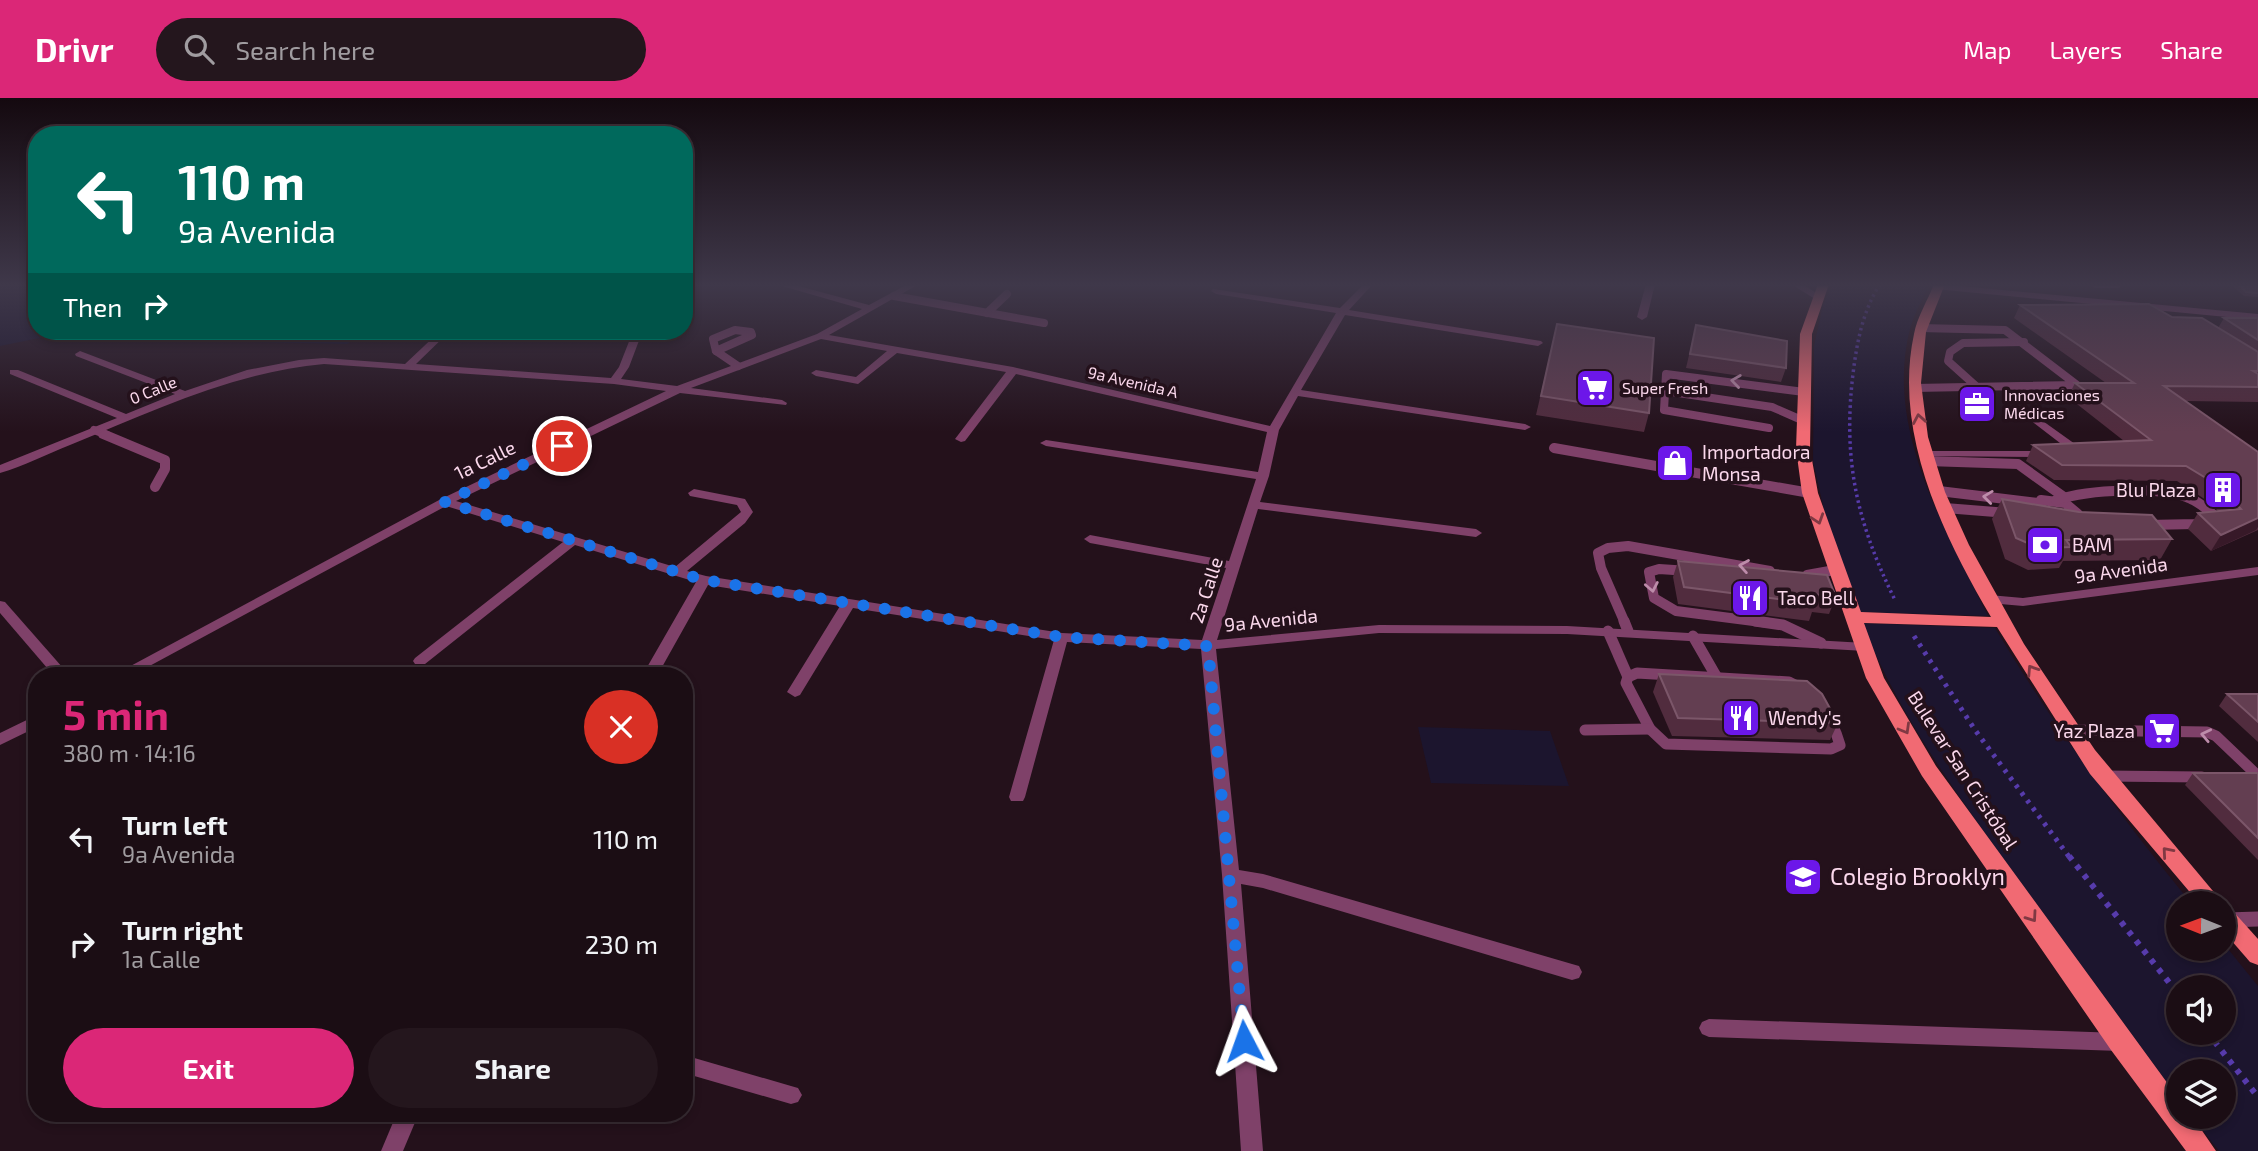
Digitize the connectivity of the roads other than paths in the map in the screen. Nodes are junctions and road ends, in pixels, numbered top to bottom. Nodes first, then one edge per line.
1 (723, 333) edge
2 (751, 333) edge
3 (825, 333) edge
4 (1330, 333) edge
5 (1482, 333) edge
6 (1806, 333) edge
7 (1919, 333) edge
8 (2010, 333) edge
9 (820, 336) junction
10 (436, 340) edge
11 (634, 340) edge
12 (1538, 342) dead end
13 (2024, 342) junction
14 (895, 349) junction
15 (716, 351) junction
16 (80, 354) dead end
17 (408, 366) junction
18 (738, 366) junction
19 (1013, 370) junction
20 (14, 372) dead end
21 (816, 373) dead end
22 (614, 381) junction
23 (1977, 387) junction
24 (1914, 388) junction
25 (679, 389) junction
26 (1665, 391) junction
27 (1804, 392) junction
28 (1297, 393) junction
29 (184, 394) junction
30 (782, 403) dead end
31 (2029, 414) dead end
32 (126, 418) junction
33 (1804, 421) junction
34 (1525, 427) dead end
35 (1769, 428) dead end
36 (94, 430) junction
37 (1273, 430) junction
38 (961, 439) dead end
39 (1046, 443) dead end
40 (1554, 448) dead end
41 (1926, 458) junction
42 (0, 469) edge
43 (1264, 476) junction
44 (155, 487) dead end
45 (694, 493) dead end
46 (1810, 493) junction
47 (2060, 498) junction
48 (1942, 500) junction
49 (445, 502) junction
50 (2038, 503) junction
51 (1252, 505) junction
52 (2022, 514) edge
53 (2034, 515) edge
54 (2060, 517) junction
55 (2075, 517) junction
56 (2086, 519) edge
57 (2140, 524) edge
58 (1476, 533) dead end
59 (1090, 539) dead end
60 (573, 540) junction
61 (1234, 566) junction
62 (1835, 570) junction
63 (2258, 571) edge
64 (677, 572) junction
65 (1701, 572) edge
66 (1714, 574) edge
67 (1785, 577) junction
68 (704, 580) junction
69 (1989, 599) junction
70 (848, 604) junction
71 (0, 605) edge
72 (1853, 617) junction
73 (2001, 622) junction
74 (1608, 631) junction
75 (1628, 631) junction
76 (1693, 636) junction
77 (1062, 637) junction
78 (1821, 643) junction
79 (1208, 646) junction
80 (1865, 646) junction
81 (420, 661) dead end
82 (54, 667) edge
83 (136, 667) edge
84 (654, 667) edge
85 (1716, 676) junction
86 (1628, 677) junction
87 (795, 692) dead end
88 (28, 725) edge
89 (1650, 729) junction
90 (1585, 730) dead end
91 (2071, 730) junction
92 (0, 740) edge
93 (2104, 776) junction
94 (2258, 776) edge
95 (2215, 777) edge
96 (2243, 777) edge
97 (1017, 797) dead end
98 (1231, 875) junction
99 (2202, 891) edge
100 (2236, 915) edge
101 (2258, 919) edge
102 (2236, 930) edge
103 (2258, 955) edge
104 (1572, 972) dead end
105 (1709, 1028) dead end
106 (2120, 1042) junction
107 (693, 1067) edge
108 (791, 1095) dead end
109 (404, 1122) edge
110 (392, 1151) edge
111 (1252, 1151) edge
112 (2202, 1151) edge

1 - 15 lane
2 - 15 lane
3 - 9 street, 1a Calle
4 - 28 street, 2a Calle
5 - 12 street
6 - 27 main road, Bulevar San Cristóbal
7 - 24 main road
8 - 13 lane
9 - 14 street, 9a Avenida A
9 - 18 street, 1a Calle
10 - 17 street
11 - 22 street
13 - 23 lane
13 - 23 lane
14 - 19 street, 9a Avenida A
14 - 21 street
15 - 18 lane
16 - 29 street
17 - 22 street
17 - 29 street, 0 Calle
18 - 25 street, 1a Calle
19 - 37 street, 9a Avenida A
19 - 38 street
20 - 32 street
22 - 25 street
23 - 24 lane
41 -> 24 main road
25 - 30 street
25 - 49 street, 1a Calle
27 -> 26 lane
26 - 33 lane
26 - 35 lane
27 - 33 main road, Bulevar San Cristóbal
28 - 34 street
28 - 37 street, 2a Calle
29 - 32 street, 0 Calle
31 - 41 street
32 - 36 street, 0 Calle
33 - 46 main road, Bulevar San Cristóbal
36 - 42 street, 0 Calle
36 - 44 lane
37 - 43 street, 2a Calle
39 - 43 street
40 - 46 lane
41 - 47 lane
41 - 48 main road
43 - 51 street, 2a Calle
45 - 64 street
46 -> 62 main road, Bulevar San Cristóbal
47 - 50 lane
47 - 55 lane
47 - 57 lane
50 -> 48 lane
48 - 52 lane
48 - 69 main road
49 - 60 street, 9a Avenida
49 - 83 street, 1a Calle
50 - 54 lane
51 - 58 street
51 - 61 street, 2a Calle
53 - 54 lane
54 - 55 lane
55 - 56 lane
59 - 61 street
60 - 64 street, 9a Avenida
60 - 81 street
61 - 79 street, 2a Calle
62 - 67 lane
62 - 72 main road, Bulevar San Cristóbal
63 - 69 street, 9a Avenida
64 - 68 street, 9a Avenida
65 -> 78 lane
66 - 67 lane
67 -> 75 lane
68 - 70 street, 9a Avenida
68 - 84 street
69 - 73 main road
70 - 77 street, 9a Avenida
70 - 87 street
71 - 82 street
72 - 73 main road
72 - 80 main road, Bulevar San Cristóbal
91 -> 73 main road
74 - 75 street, 9a Avenida
74 - 79 street, 9a Avenida
74 - 86 lane
75 - 76 street, 9a Avenida
76 - 78 street, 9a Avenida
76 - 85 lane
77 - 79 street, 9a Avenida
77 - 97 street
78 - 80 street, 9a Avenida
79 - 98 street, 2a Calle
80 -> 106 main road, Bulevar San Cristóbal
85 - 86 lane
85 - 89 lane
86 - 89 lane
88 - 92 street
89 - 90 lane
91 - 93 main road
94 -> 91 lane
93 - 95 lane
99 -> 93 main road
94 - 96 lane
98 - 104 street
98 - 111 street, 2a Calle
100 - 101 lane
102 - 103 main road
105 - 106 street
106 - 112 main road, Bulevar San Cristóbal
107 - 108 street
109 - 110 street

